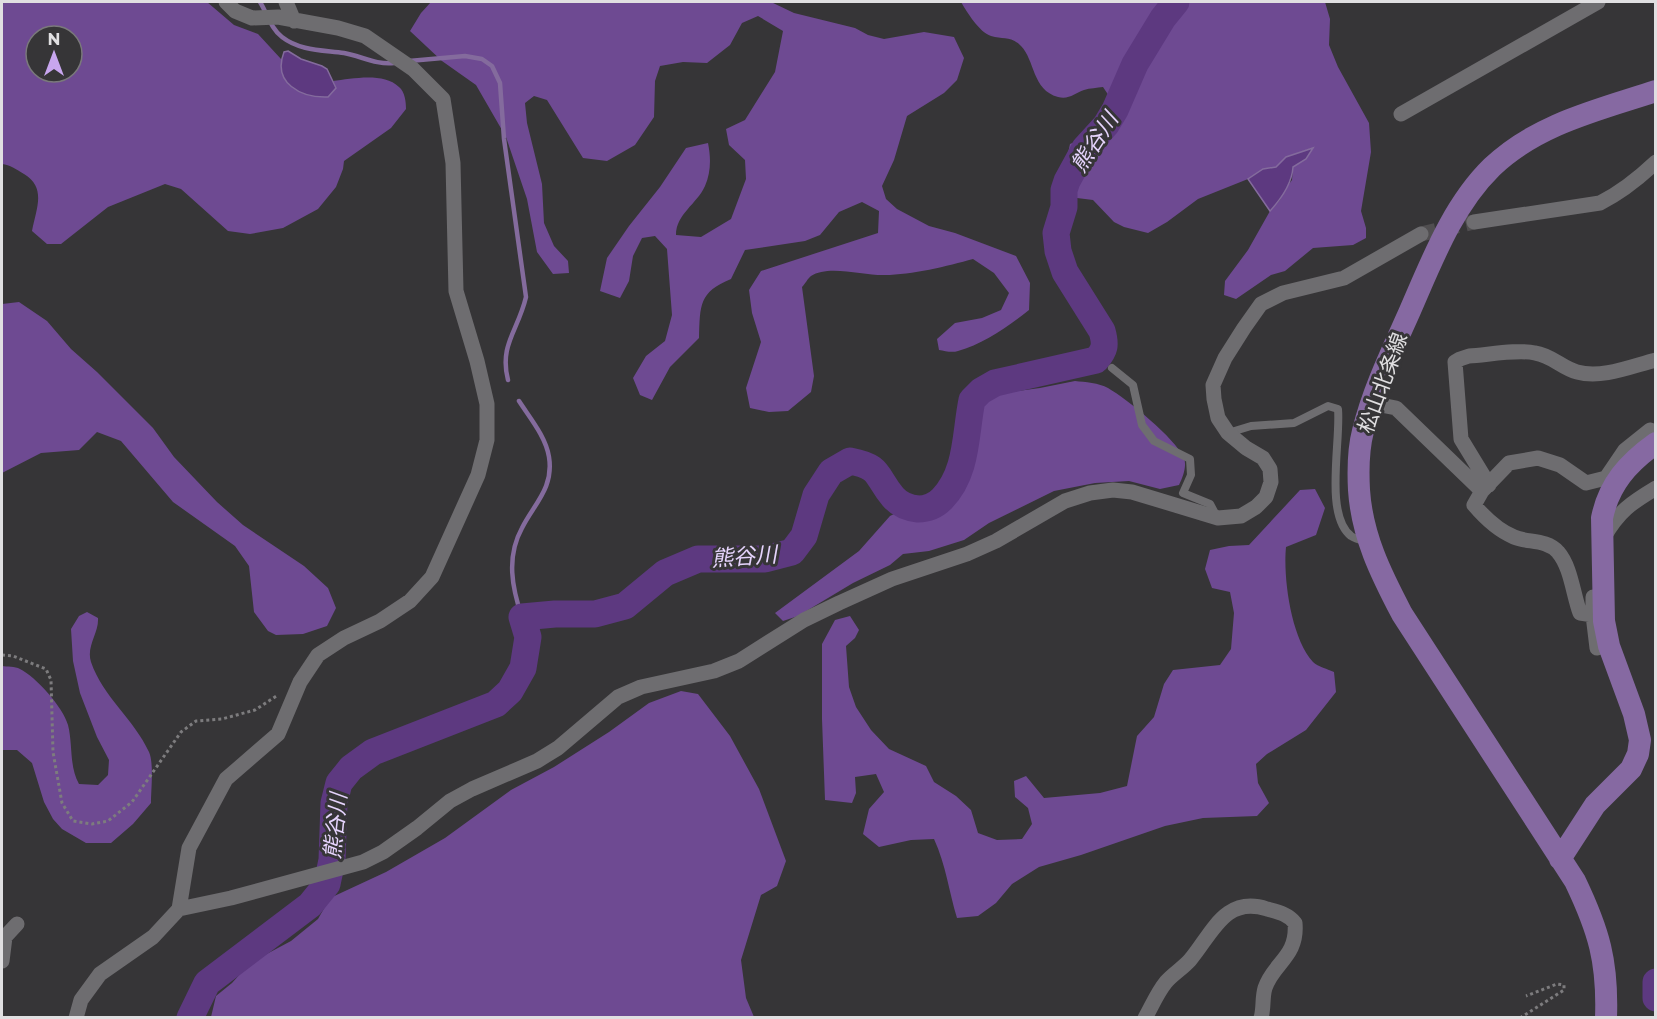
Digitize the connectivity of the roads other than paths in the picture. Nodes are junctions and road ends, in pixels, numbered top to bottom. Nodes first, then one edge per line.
1 (226, 2) edge
2 (286, 2) edge
3 (1598, 2) edge
4 (294, 21) junction
5 (1655, 93) edge
6 (1401, 114) dead end
7 (1656, 162) edge
8 (1474, 222) tunnel mouth
9 (1422, 234) tunnel mouth
10 (1656, 360) edge
11 (1112, 368) dead end
12 (1371, 402) junction
13 (1228, 433) junction
14 (1653, 436) edge
15 (1618, 469) junction
16 (1486, 488) junction
17 (1656, 488) edge
18 (1218, 518) junction
19 (1602, 539) junction
20 (1368, 543) junction
21 (1602, 584) junction
22 (1593, 615) junction
23 (1597, 648) dead end
24 (1560, 859) junction
25 (179, 909) junction
26 (17, 924) dead end
27 (2, 961) edge
28 (76, 1017) edge
29 (1145, 1017) edge
30 (1261, 1017) edge
31 (1606, 1017) edge

1 - 4 street
2 - 4 street
3 - 6 street
4 - 25 street
5 - 12 main road, 松山北条線
7 - 8 street
9 - 13 street
10 - 16 street
11 - 18 lane
12 - 16 street
12 - 20 main road, 松山北条線
13 - 18 street
13 - 20 lane
14 - 15 main road
15 - 16 street
15 - 19 main road
16 - 22 street
17 - 19 street
18 - 25 street
19 - 21 main road
20 - 24 main road, 松山北条線
21 - 22 street
21 - 24 main road
22 - 23 street
24 - 31 main road, 松山北条線
25 - 28 street
26 - 27 street
29 - 30 street

